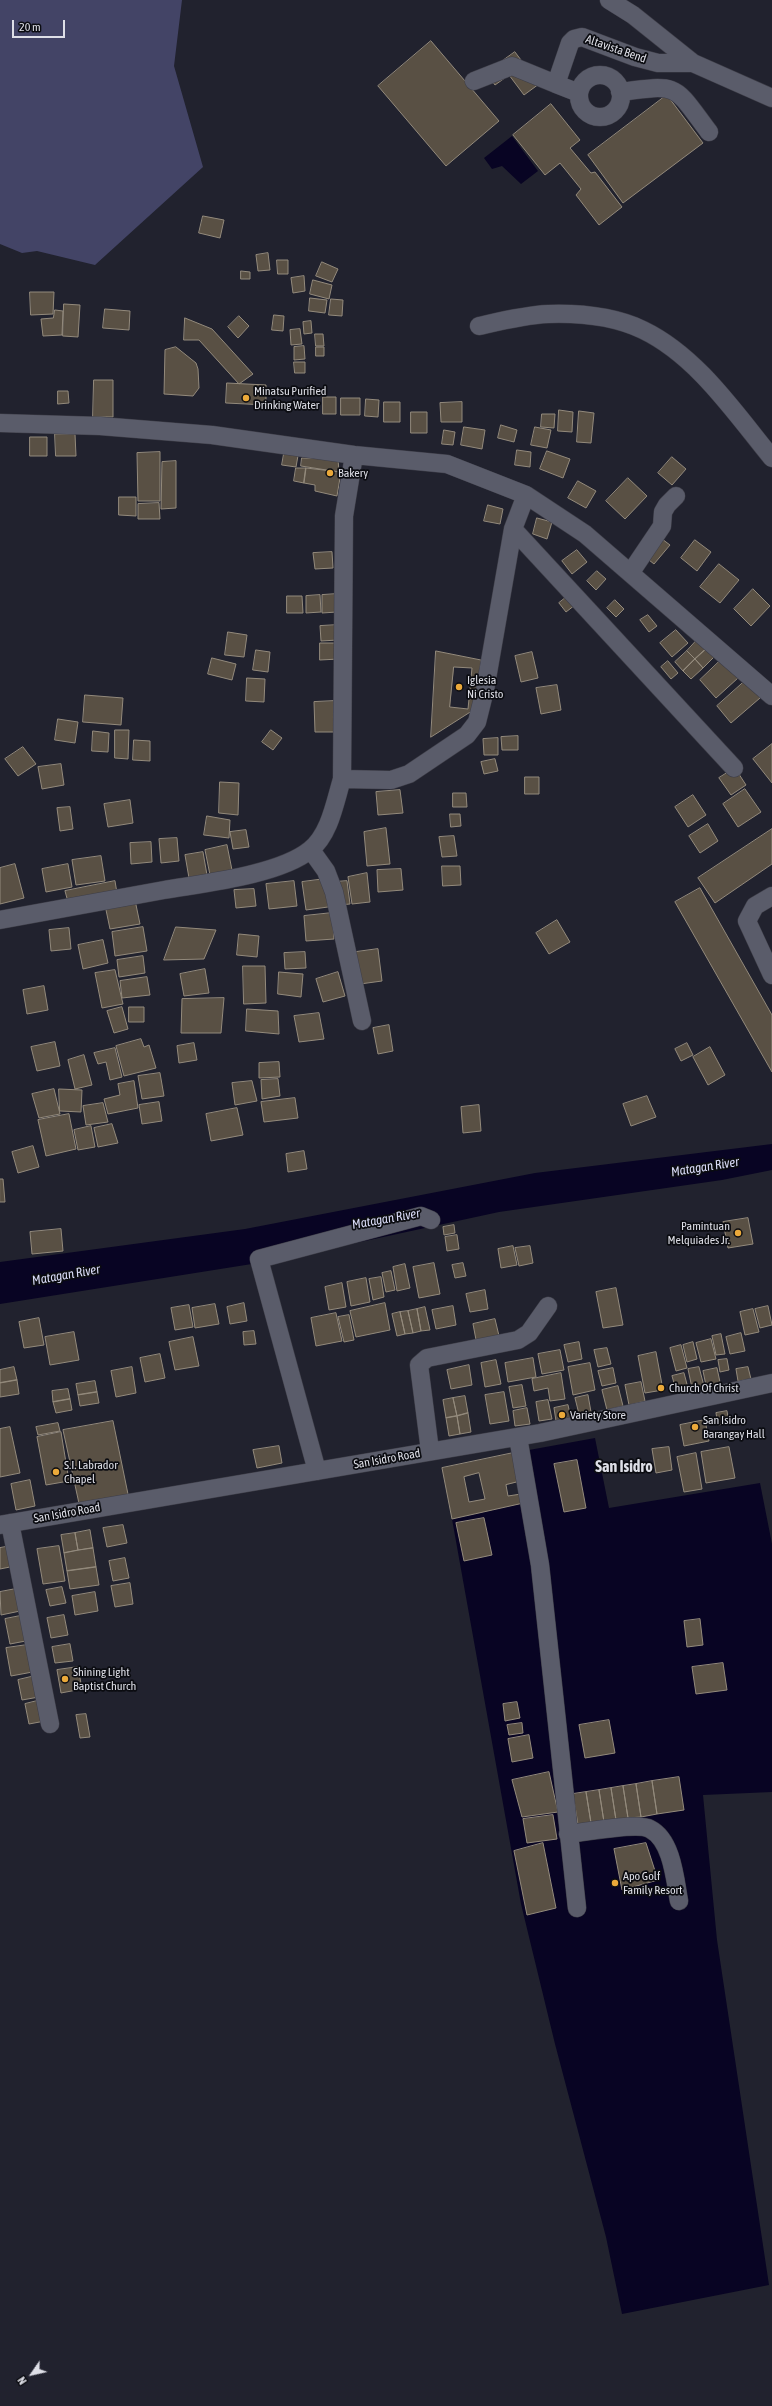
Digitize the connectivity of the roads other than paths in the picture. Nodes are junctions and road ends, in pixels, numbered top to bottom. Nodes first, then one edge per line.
1 (609, 0) edge
2 (693, 63) junction
3 (474, 81) dead end
4 (556, 84) junction
5 (620, 92) junction
6 (579, 93) junction
7 (772, 98) edge
8 (709, 132) dead end
9 (479, 326) dead end
10 (0, 424) edge
11 (354, 455) junction
12 (772, 458) edge
13 (526, 495) junction
14 (676, 496) dead end
15 (513, 529) junction
16 (631, 572) junction
17 (772, 696) edge
18 (734, 768) dead end
19 (342, 779) junction
20 (311, 850) junction
21 (772, 896) edge
22 (0, 920) edge
23 (772, 975) edge
24 (362, 1021) dead end
25 (430, 1220) dead end
26 (548, 1306) dead end
27 (772, 1383) edge
28 (518, 1437) junction
29 (430, 1451) junction
30 (317, 1471) junction
31 (5, 1524) edge
32 (50, 1724) dead end
33 (568, 1834) junction
34 (678, 1900) dead end
35 (577, 1908) dead end

1 - 2 street
2 - 4 street, Altavista Bend
2 - 7 street, Altavista Bend
3 - 4 street
4 - 6 street
5 - 6 street
5 - 6 street
5 - 8 street
9 - 12 street
10 - 11 street
11 - 13 street
11 - 19 street
13 - 15 street
13 - 16 street
14 - 16 street
15 - 18 street
15 - 19 street
16 - 17 street
19 - 20 street
20 - 22 street
20 - 24 street
21 - 23 street
25 - 30 street
26 - 29 street
27 - 28 street, San Isidro Road
28 - 29 street, San Isidro Road
28 - 33 street
29 - 30 street, San Isidro Road
30 - 31 street, San Isidro Road
31 - 32 street
33 - 34 street
33 - 35 street

